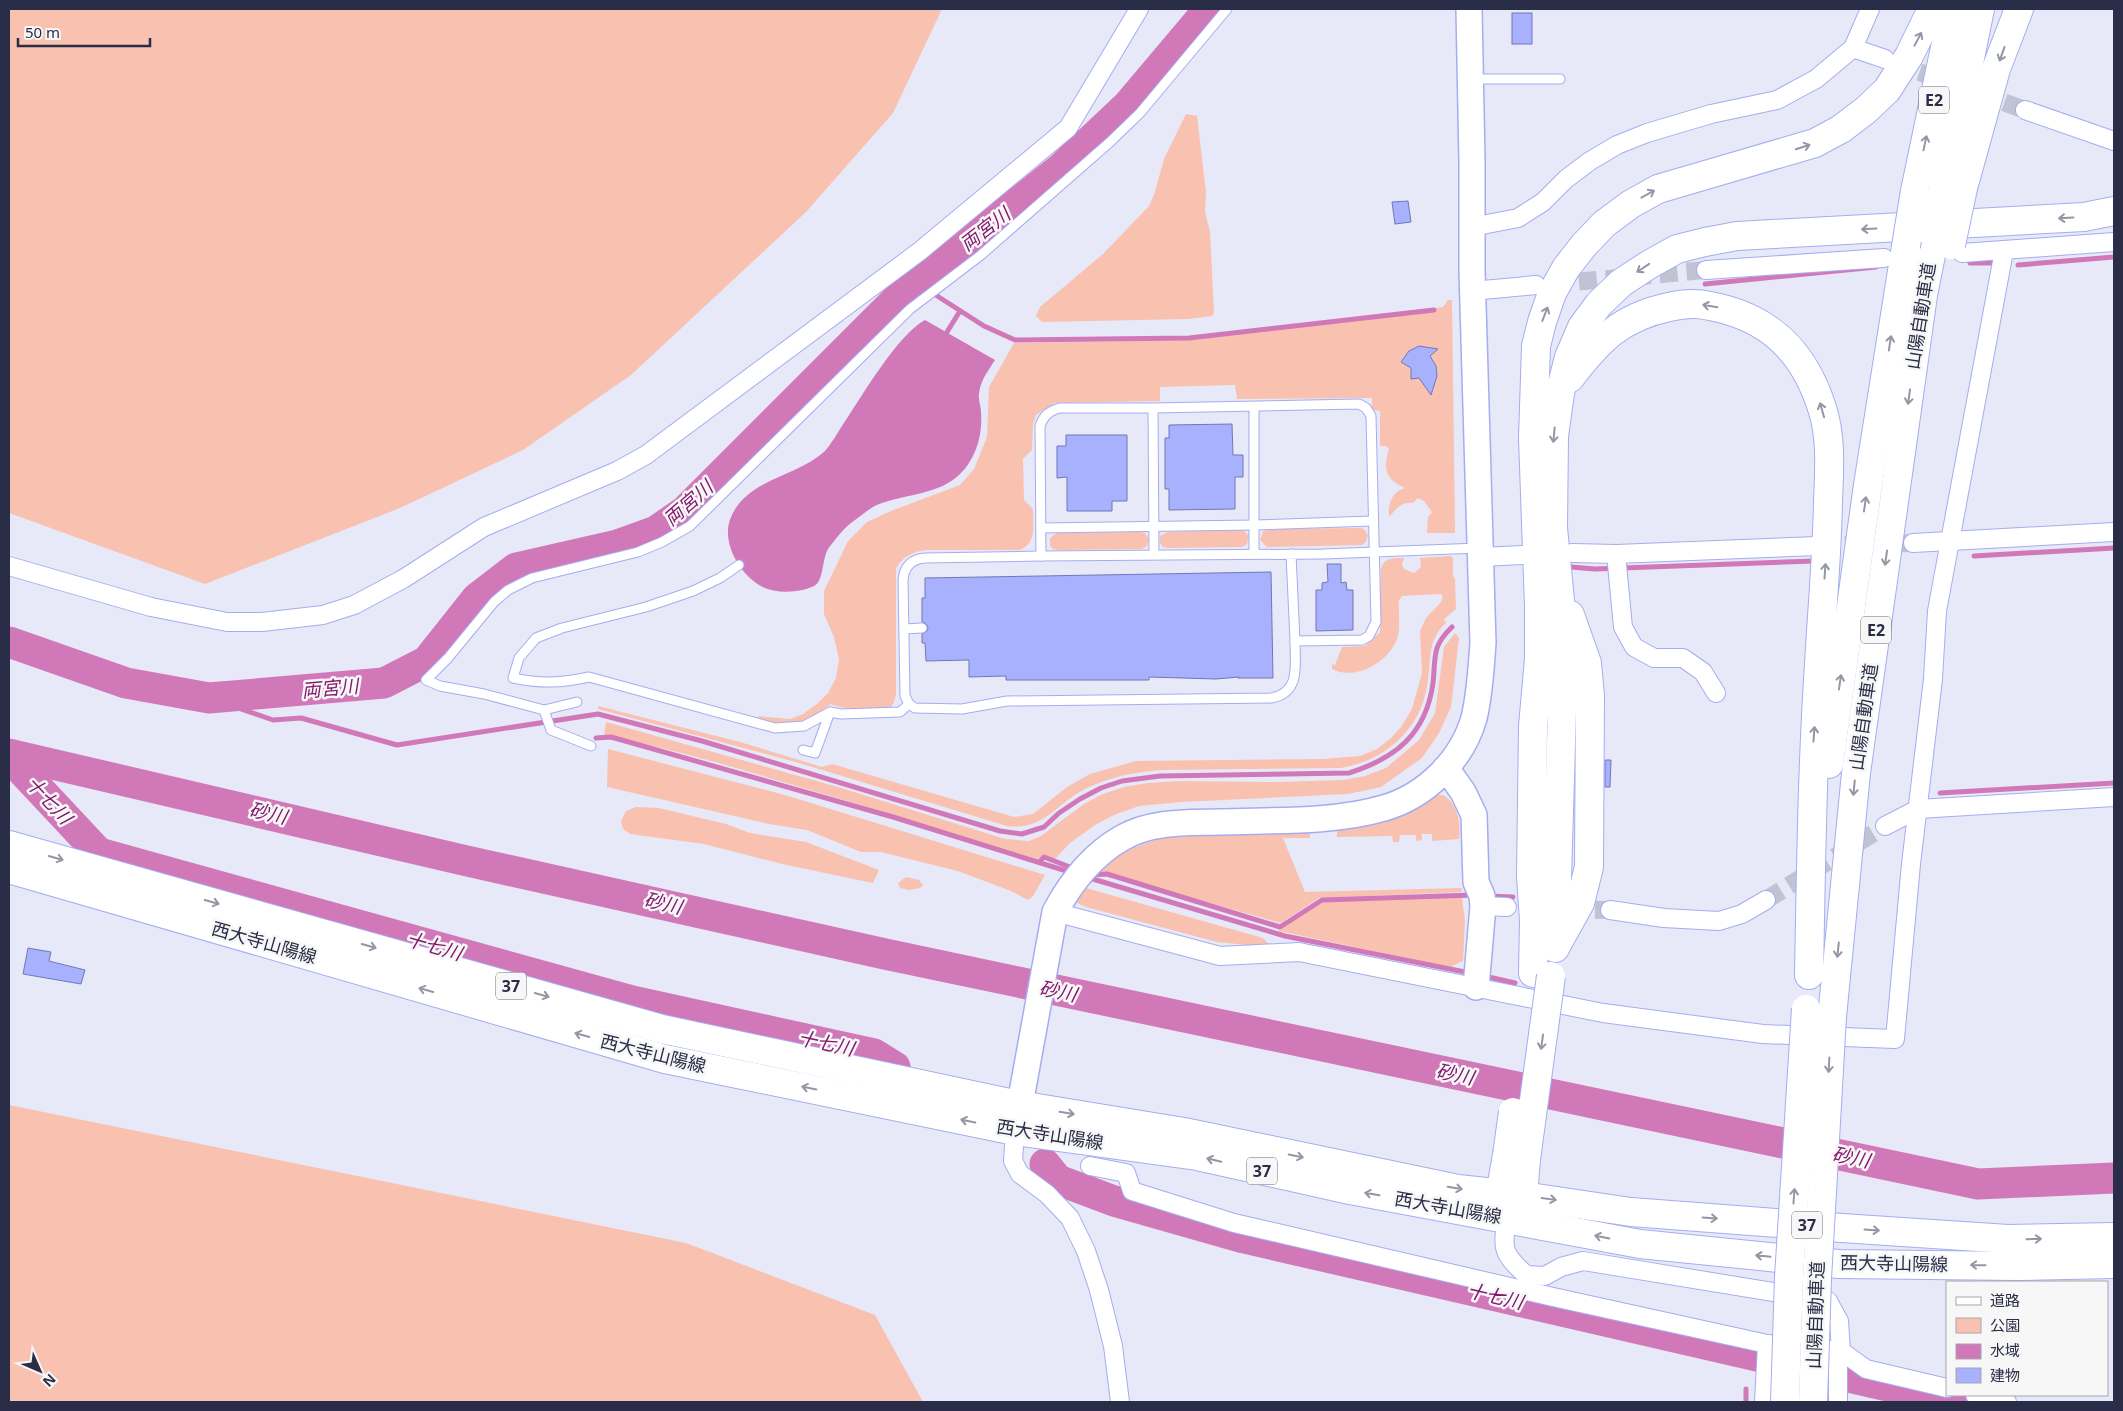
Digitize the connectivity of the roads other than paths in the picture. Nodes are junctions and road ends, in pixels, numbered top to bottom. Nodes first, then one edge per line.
1 (1139, 9) edge
2 (1227, 9) edge
3 (1469, 9) edge
4 (1870, 9) edge
5 (1932, 9) edge
6 (1953, 9) edge
7 (1980, 9) edge
8 (2019, 9) edge
9 (1853, 48) junction
10 (1885, 59) tunnel mouth
11 (1470, 79) junction
12 (1560, 79) dead end
13 (2025, 110) tunnel mouth
14 (2114, 140) edge
15 (1953, 189) junction
16 (2114, 195) edge
17 (2114, 211) edge
18 (1472, 227) junction
19 (2114, 242) edge
20 (1949, 248) junction
21 (2004, 251) junction
22 (1895, 252) junction
23 (1706, 270) tunnel mouth
24 (1536, 285) tunnel mouth
25 (1472, 291) junction
26 (1536, 379) junction
27 (1560, 393) junction
28 (1254, 407) junction
29 (1153, 408) junction
30 (1372, 520) junction
31 (1254, 525) junction
32 (1153, 526) junction
33 (1041, 528) junction
34 (2114, 532) edge
35 (1950, 540) junction
36 (1912, 543) tunnel mouth
37 (1817, 546) tunnel mouth
38 (1374, 550) junction
39 (1254, 553) junction
40 (1481, 553) junction
41 (1572, 553) dead end
42 (1154, 554) junction
43 (1291, 554) junction
44 (1616, 554) junction
45 (1523, 555) dead end
46 (1041, 556) junction
47 (739, 565) dead end
48 (9, 566) edge
49 (1560, 585) junction
50 (922, 628) dead end
51 (904, 629) junction
52 (1295, 641) junction
53 (1716, 693) dead end
54 (577, 702) dead end
55 (909, 704) junction
56 (544, 710) junction
57 (830, 712) junction
58 (591, 746) dead end
59 (803, 750) dead end
60 (1446, 768) junction
61 (2114, 797) edge
62 (1918, 809) junction
63 (1885, 826) tunnel mouth
64 (9, 845) edge
65 (9, 869) edge
66 (1766, 900) tunnel mouth
67 (1482, 906) junction
68 (1507, 907) dead end
69 (1610, 910) tunnel mouth
70 (1053, 920) junction
71 (1555, 948) junction
72 (1542, 975) junction
73 (1809, 975) junction
74 (1476, 987) junction
75 (1819, 1013) junction
76 (1017, 1118) junction
77 (1090, 1166) dead end
78 (1510, 1203) junction
79 (2114, 1238) edge
80 (2114, 1264) edge
81 (1767, 1344) junction
82 (1840, 1357) junction
83 (1946, 1388) edge
84 (1980, 1396) edge
85 (1830, 1401) edge
86 (1120, 1402) edge
87 (1764, 1402) edge
88 (1785, 1402) edge
89 (2007, 1402) edge

1 - 48 street
2 - 56 lane
3 - 11 street
4 - 9 street
26 -> 5 main road
22 -> 6 main road, 山陽自動車道 / E2, bridge
7 - 15 main road, 山陽自動車道 / E2
8 -> 15 main road
9 - 10 street
9 - 18 street
11 - 12 lane
11 - 18 street
13 - 14 street
15 - 20 main road, 山陽自動車道 / E2, bridge
16 - 26 main road
17 -> 27 main road
18 - 25 street
19 - 21 street
20 - 21 street
20 -> 75 main road, 山陽自動車道 / E2
21 - 35 street
22 - 23 street
73 -> 22 main road, 山陽自動車道 / E2
24 - 25 street
25 - 40 street
26 - 72 main road
27 -> 49 main road
73 -> 27 main road
28 - 29 lane
28 - 30 lane
28 - 31 lane
29 - 32 lane
29 - 33 lane
30 - 31 lane
30 - 38 lane
31 - 32 lane
31 - 39 lane
32 - 33 lane
32 - 42 lane
33 - 46 lane
34 - 35 street
35 - 36 street
35 - 62 street
37 - 44 street
38 - 40 lane
38 - 43 lane
38 - 52 lane
39 - 42 lane
39 - 43 lane
40 - 45 street
40 - 60 street
41 - 44 street
42 - 46 lane
43 - 52 lane
44 - 53 street
46 - 51 lane
47 - 57 lane
49 - 71 main road
49 - 71 main road
50 - 51 lane
51 - 55 lane
52 - 55 lane
54 - 56 lane
55 - 57 lane
56 - 58 lane
57 - 59 lane
60 - 67 street
60 - 70 street
61 - 62 street
62 - 63 street
62 - 74 street
64 -> 76 main road, 西大寺山陽線 / 37
76 -> 65 main road, 西大寺山陽線 / 37
66 - 69 street
67 - 68 street
67 - 74 street
70 - 74 street
70 - 76 street
71 - 72 main road
72 - 78 main road, bridge
73 - 75 main road, 山陽自動車道 / E2
75 -> 85 main road, 山陽自動車道 / E2, bridge
88 -> 75 main road, 山陽自動車道 / E2, bridge
76 - 78 main road, 西大寺山陽線 / 37
76 - 86 street
77 - 81 street
78 -> 79 main road, 西大寺山陽線 / 37
80 -> 78 main road, 西大寺山陽線 / 37
78 - 82 street
81 - 82 street
81 - 87 street
82 - 83 street
82 - 85 street
84 - 89 street

